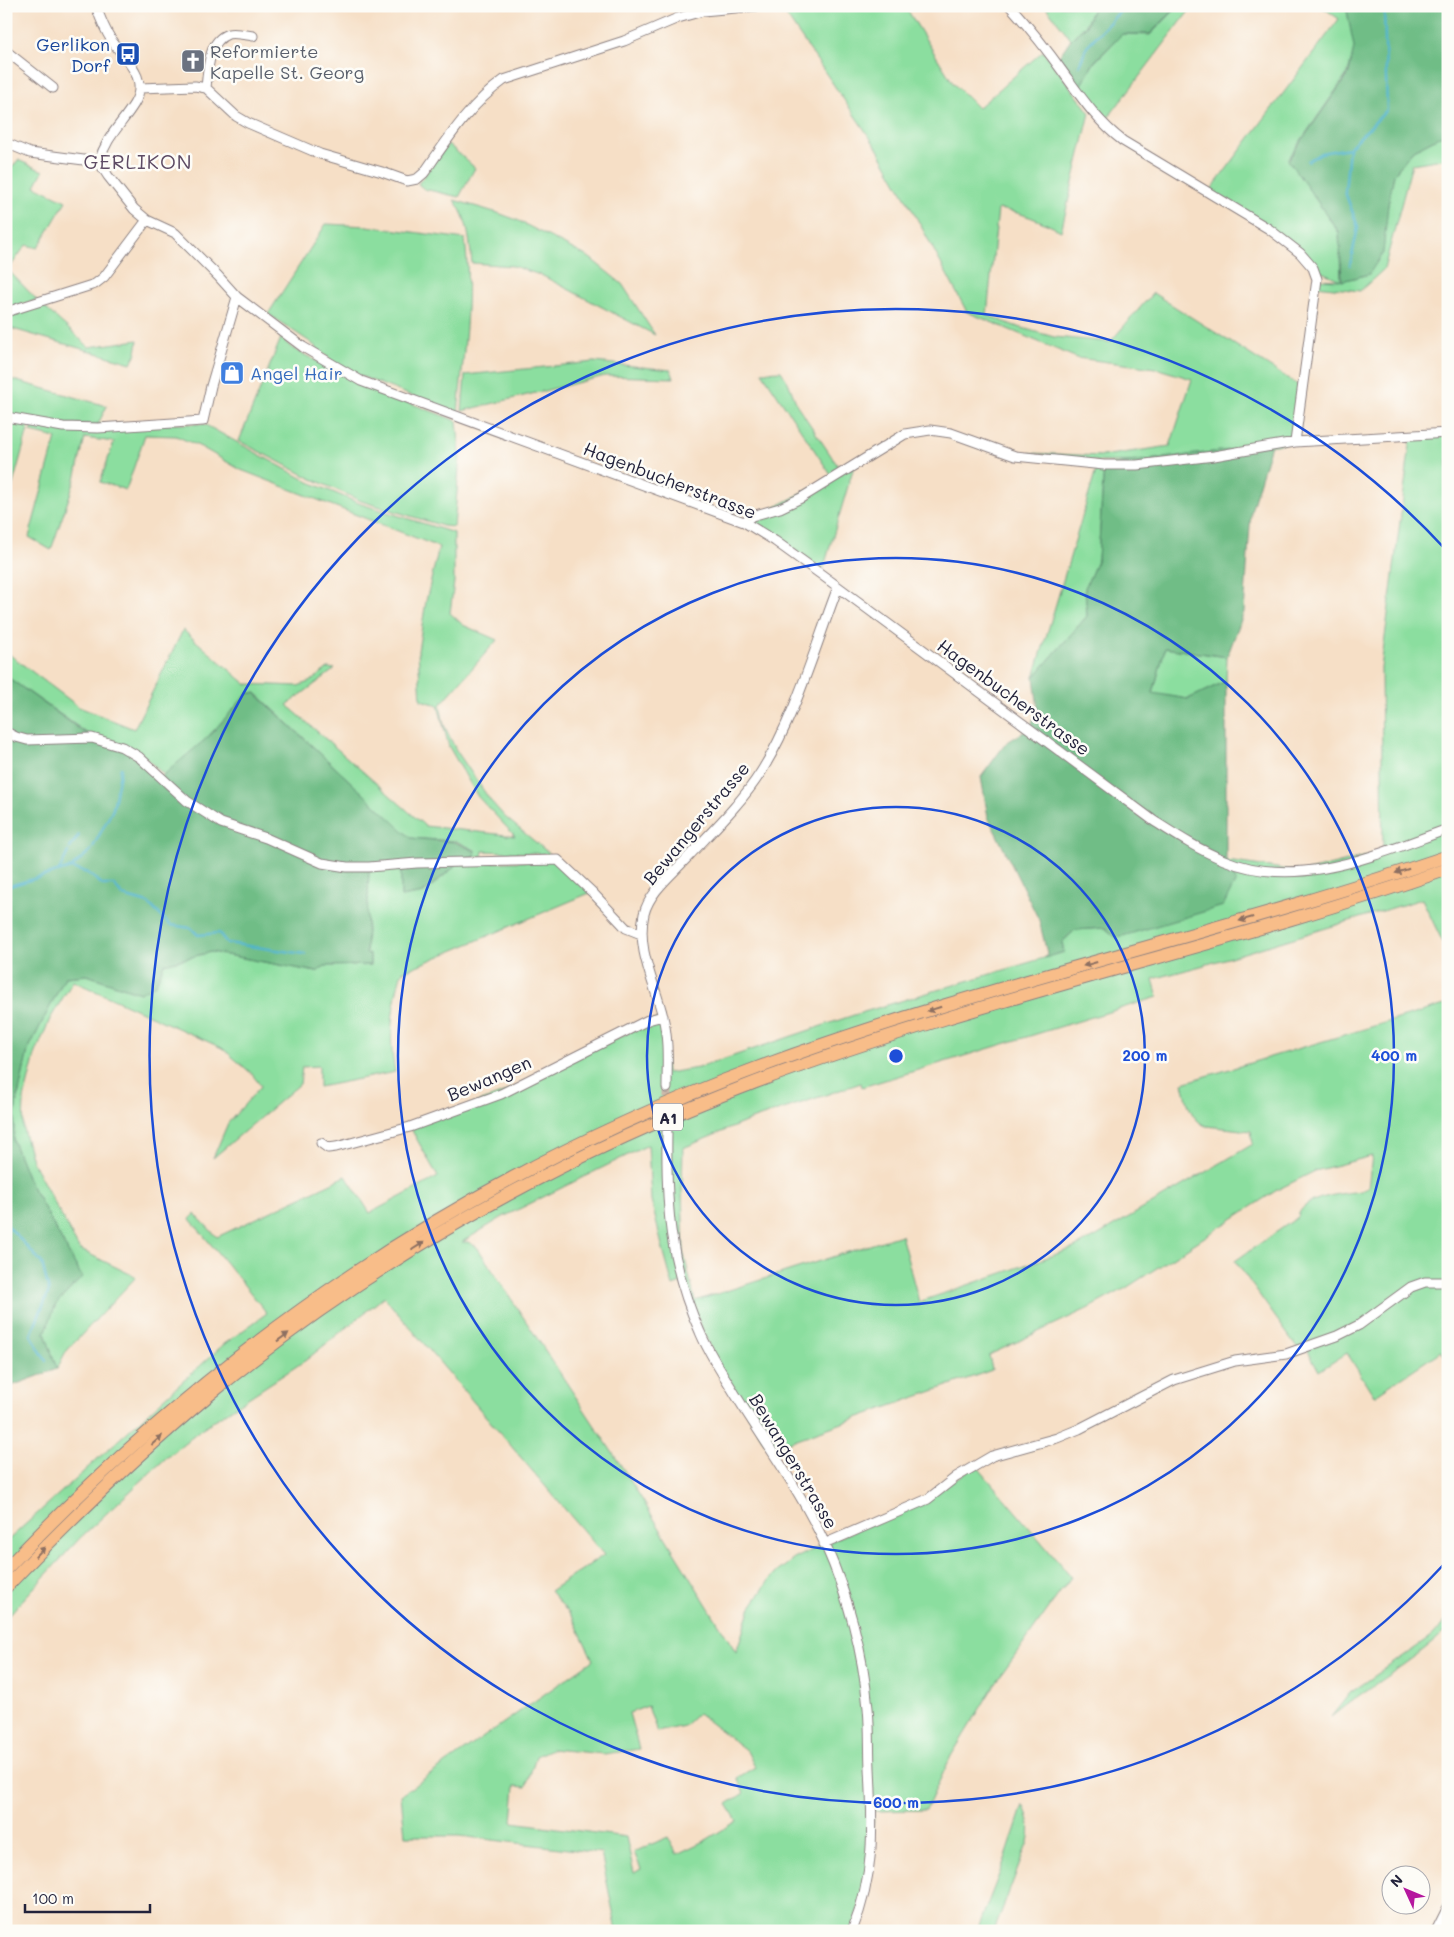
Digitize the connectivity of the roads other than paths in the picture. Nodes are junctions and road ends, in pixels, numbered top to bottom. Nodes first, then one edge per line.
1 (96, 6) edge
2 (757, 6) edge
3 (1010, 6) edge
4 (253, 36) dead end
5 (6, 50) edge
6 (53, 88) dead end
7 (140, 88) junction
8 (206, 88) junction
9 (6, 143) edge
10 (99, 162) junction
11 (147, 220) junction
12 (237, 297) junction
13 (6, 312) edge
14 (6, 417) edge
15 (1448, 433) edge
16 (1295, 442) junction
17 (744, 522) junction
18 (838, 587) junction
19 (6, 732) edge
20 (1448, 829) edge
21 (1448, 856) edge
22 (1448, 869) edge
23 (641, 934) junction
24 (663, 1016) junction
25 (667, 1088) tunnel mouth
26 (667, 1132) tunnel mouth
27 (321, 1143) dead end
28 (1448, 1282) edge
29 (824, 1544) junction
30 (6, 1569) edge
31 (6, 1588) edge
32 (1448, 1907) edge
33 (852, 1931) edge
34 (1436, 1931) edge

1 - 7 street
2 - 8 street
3 - 16 street
4 - 8 street
5 - 6 street
7 - 8 street
7 - 10 street
9 - 10 street
10 - 11 street, Hagenbucherstrasse
11 - 12 street, Hagenbucherstrasse
11 - 13 street
12 - 14 street
12 - 17 street, Hagenbucherstrasse
15 - 16 street
16 - 17 street
17 - 18 street, Hagenbucherstrasse
18 - 20 street, Hagenbucherstrasse
18 - 23 street, Bewangerstrasse
19 - 23 street
21 -> 30 highway, A1
31 -> 22 highway, A1
23 - 24 street, Bewangerstrasse
24 - 25 street, Bewangerstrasse
24 - 27 street, Bewangen
26 - 29 street, Bewangerstrasse
28 - 29 street
29 - 33 street, Bewangerstrasse
32 - 34 street

